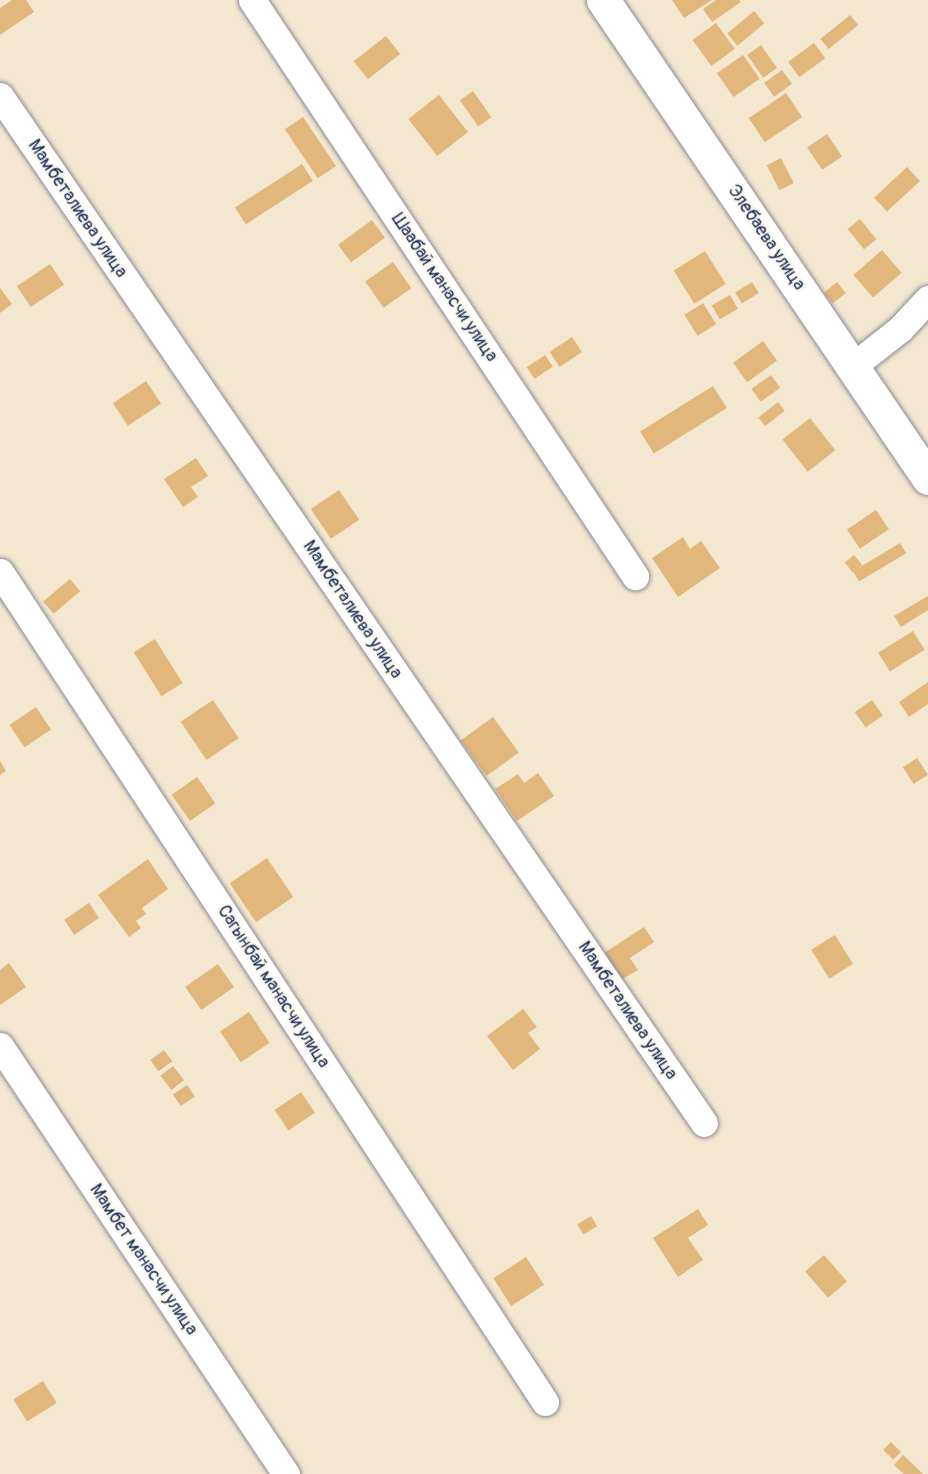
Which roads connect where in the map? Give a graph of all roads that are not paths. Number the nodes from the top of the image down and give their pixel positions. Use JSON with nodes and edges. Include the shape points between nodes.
{"nodes":[{"id":1,"x":252,"y":0,"type":"edge"},
{"id":2,"x":603,"y":0,"type":"edge"},
{"id":3,"x":0,"y":96,"type":"edge"},
{"id":4,"x":928,"y":299,"type":"edge"},
{"id":5,"x":853,"y":366,"type":"junction"},
{"id":6,"x":928,"y":478,"type":"edge"},
{"id":7,"x":0,"y":572,"type":"edge"},
{"id":8,"x":635,"y":576,"type":"dead end"},
{"id":9,"x":0,"y":1046,"type":"edge"},
{"id":10,"x":704,"y":1124,"type":"dead end"},
{"id":11,"x":545,"y":1402,"type":"dead end"},
{"id":12,"x":286,"y":1474,"type":"edge"}],
"edges":[{"from":1,"to":8,"type":"street","name":"Шаабай манасчи улица"},
{"from":2,"to":5,"type":"street","name":"Элебаева улица"},
{"from":3,"to":10,"type":"street","name":"Мамбеталиева улица"},
{"from":4,"to":5,"type":"street","via":[[900,329]]},
{"from":5,"to":6,"type":"street","name":"Элебаева улица"},
{"from":7,"to":11,"type":"street","name":"Сагынбай манасчи улица"},
{"from":9,"to":12,"type":"street","name":"Мамбет манасчи улица"}]}
